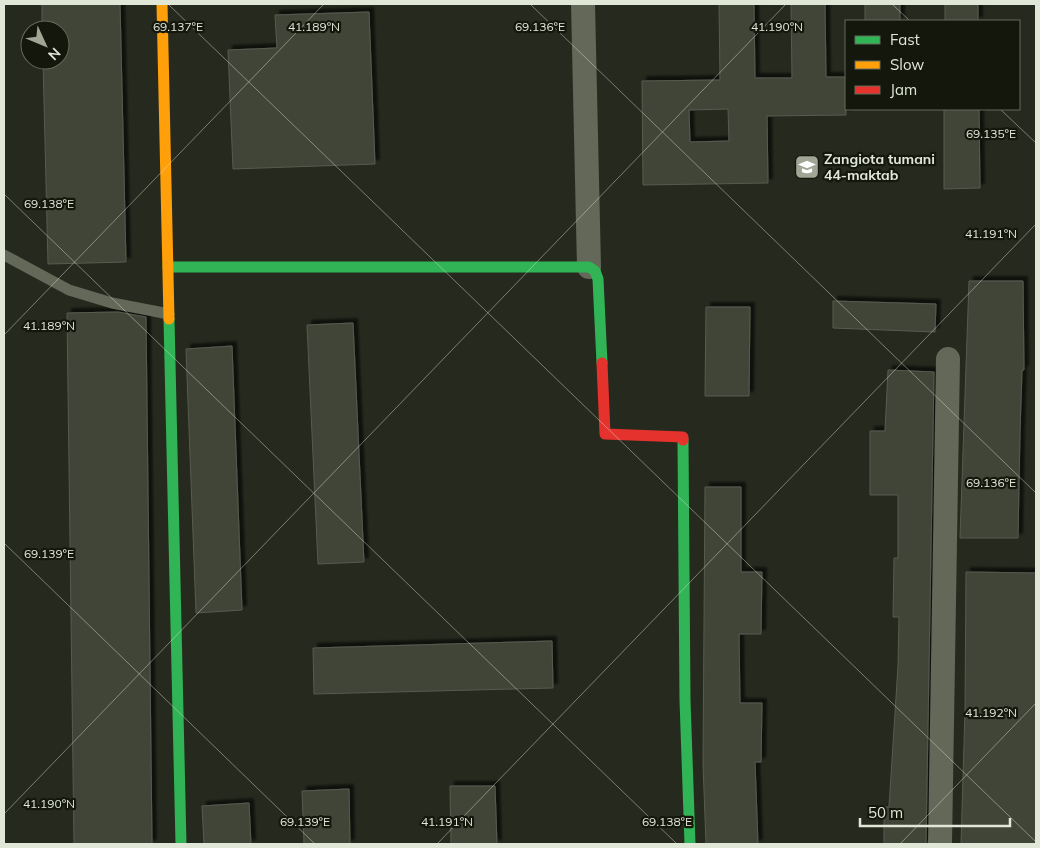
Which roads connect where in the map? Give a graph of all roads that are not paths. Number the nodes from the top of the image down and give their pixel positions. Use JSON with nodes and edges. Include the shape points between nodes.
{"nodes":[{"id":1,"x":162,"y":4,"type":"edge"},
{"id":2,"x":583,"y":4,"type":"edge"},
{"id":3,"x":4,"y":256,"type":"edge"},
{"id":4,"x":168,"y":266,"type":"junction"},
{"id":5,"x":590,"y":267,"type":"junction"},
{"id":6,"x":169,"y":314,"type":"junction"},
{"id":7,"x":948,"y":359,"type":"dead end"},
{"id":8,"x":180,"y":844,"type":"edge"},
{"id":9,"x":690,"y":844,"type":"edge"},
{"id":10,"x":940,"y":844,"type":"edge"}],
"edges":[{"from":1,"to":4,"type":"street"},
{"from":2,"to":5,"type":"street"},
{"from":3,"to":6,"type":"lane","via":[[68,290]]},
{"from":4,"to":5,"type":"street"},
{"from":4,"to":6,"type":"street"},
{"from":5,"to":9,"type":"street","via":[[598,279],[605,434],[683,436],[685,700]]},
{"from":6,"to":8,"type":"street"},
{"from":7,"to":10,"type":"street"}]}
